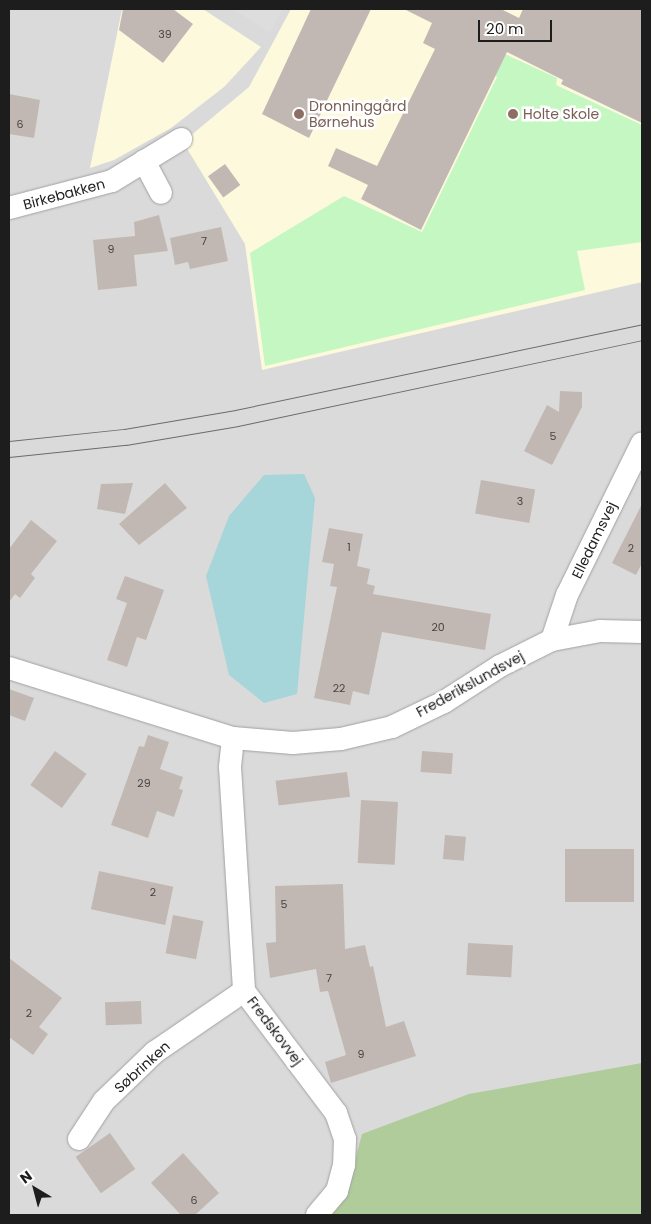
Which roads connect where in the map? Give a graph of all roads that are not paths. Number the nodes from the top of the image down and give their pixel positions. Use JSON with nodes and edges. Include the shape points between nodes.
{"nodes":[{"id":1,"x":181,"y":139,"type":"dead end"},
{"id":2,"x":144,"y":161,"type":"junction"},
{"id":3,"x":160,"y":193,"type":"dead end"},
{"id":4,"x":9,"y":208,"type":"edge"},
{"id":5,"x":642,"y":443,"type":"edge"},
{"id":6,"x":642,"y":632,"type":"edge"},
{"id":7,"x":552,"y":640,"type":"junction"},
{"id":8,"x":9,"y":668,"type":"edge"},
{"id":9,"x":233,"y":738,"type":"junction"},
{"id":10,"x":244,"y":991,"type":"junction"},
{"id":11,"x":79,"y":1139,"type":"dead end"},
{"id":12,"x":317,"y":1215,"type":"edge"}],
"edges":[{"from":1,"to":2,"type":"street","name":"Birkebakken"},
{"from":2,"to":3,"type":"street"},
{"from":2,"to":4,"type":"street","name":"Birkebakken","via":[[112,181]]},
{"from":5,"to":7,"type":"street","name":"Elledamsvej","via":[[567,595]]},
{"from":6,"to":7,"type":"street","name":"Frederikslundsvej","via":[[600,631]]},
{"from":7,"to":9,"type":"street","name":"Frederikslundsvej","via":[[500,666],[444,702],[392,726],[341,739],[293,743]]},
{"from":8,"to":9,"type":"street","name":"Frederikslundsvej"},
{"from":9,"to":10,"type":"street","name":"Fredskovvej","via":[[230,767]]},
{"from":10,"to":11,"type":"street","name":"Søbrinken","via":[[155,1052],[104,1101]]},
{"from":10,"to":12,"type":"street","name":"Fredskovvej","via":[[336,1113],[345,1139],[344,1166],[337,1191]]}]}
